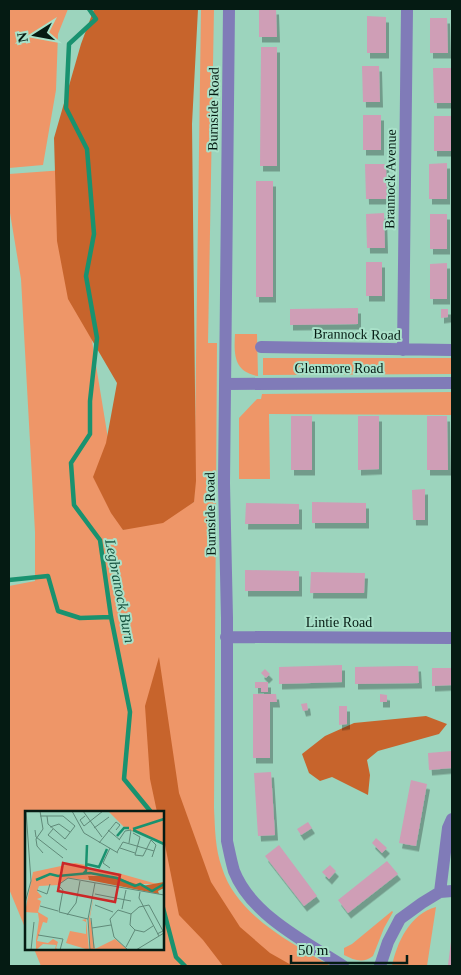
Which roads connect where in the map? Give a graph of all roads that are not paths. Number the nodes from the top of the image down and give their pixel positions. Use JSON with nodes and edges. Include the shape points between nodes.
{"nodes":[{"id":1,"x":229,"y":9,"type":"edge"},
{"id":2,"x":407,"y":9,"type":"edge"},
{"id":3,"x":261,"y":347,"type":"dead end"},
{"id":4,"x":403,"y":350,"type":"junction"},
{"id":5,"x":452,"y":350,"type":"edge"},
{"id":6,"x":452,"y":383,"type":"edge"},
{"id":7,"x":226,"y":384,"type":"junction"},
{"id":8,"x":226,"y":638,"type":"junction"},
{"id":9,"x":452,"y":638,"type":"edge"},
{"id":10,"x":452,"y":819,"type":"edge"},
{"id":11,"x":446,"y":892,"type":"edge"},
{"id":12,"x":343,"y":966,"type":"edge"},
{"id":13,"x":380,"y":966,"type":"edge"}],
"edges":[{"from":1,"to":7,"type":"street","name":"Burnside Road"},
{"from":2,"to":4,"type":"street","name":"Brannock Avenue"},
{"from":3,"to":4,"type":"street","name":"Brannock Road"},
{"from":4,"to":5,"type":"street","name":"Brannock Road"},
{"from":6,"to":7,"type":"street","name":"Glenmore Road"},
{"from":7,"to":8,"type":"street","name":"Burnside Road"},
{"from":8,"to":9,"type":"street","name":"Lintie Road"},
{"from":8,"to":12,"type":"street","name":"Burnside Road","via":[[227,841],[234,871],[265,914]]},
{"from":10,"to":11,"type":"street","via":[[448,828]]},
{"from":11,"to":13,"type":"street","via":[[400,919]]}]}
